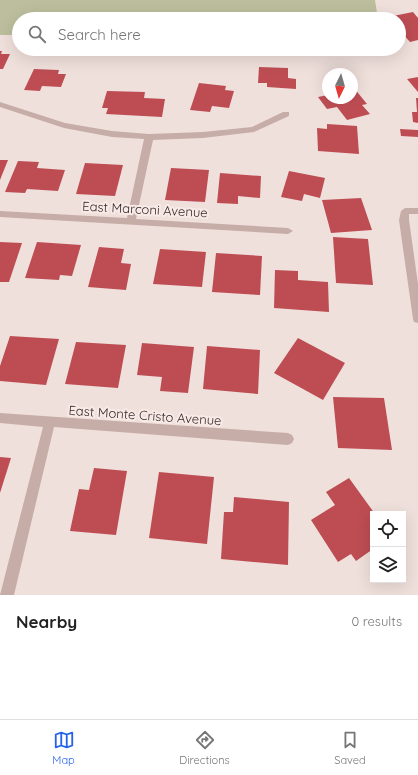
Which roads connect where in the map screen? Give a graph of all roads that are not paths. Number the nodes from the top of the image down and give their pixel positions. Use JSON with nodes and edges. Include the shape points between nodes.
{"nodes":[{"id":1,"x":0,"y":104,"type":"edge"},
{"id":2,"x":286,"y":114,"type":"dead end"},
{"id":3,"x":149,"y":137,"type":"junction"},
{"id":4,"x":418,"y":211,"type":"edge"},
{"id":5,"x":0,"y":214,"type":"edge"},
{"id":6,"x":131,"y":221,"type":"junction"},
{"id":7,"x":288,"y":231,"type":"dead end"},
{"id":8,"x":418,"y":319,"type":"edge"},
{"id":9,"x":0,"y":418,"type":"edge"},
{"id":10,"x":50,"y":422,"type":"junction"},
{"id":11,"x":288,"y":439,"type":"dead end"},
{"id":12,"x":7,"y":595,"type":"edge"}],
"edges":[{"from":1,"to":3,"type":"street","via":[[64,125],[112,134]]},
{"from":2,"to":3,"type":"street","via":[[254,129],[203,135]]},
{"from":3,"to":6,"type":"street"},
{"from":4,"to":8,"type":"street","via":[[405,212],[404,220]]},
{"from":5,"to":6,"type":"street","name":"East Marconi Avenue"},
{"from":6,"to":7,"type":"street","name":"East Marconi Avenue"},
{"from":9,"to":10,"type":"street","name":"East Monte Cristo Avenue"},
{"from":10,"to":11,"type":"street","name":"East Monte Cristo Avenue"},
{"from":10,"to":12,"type":"street"}]}
